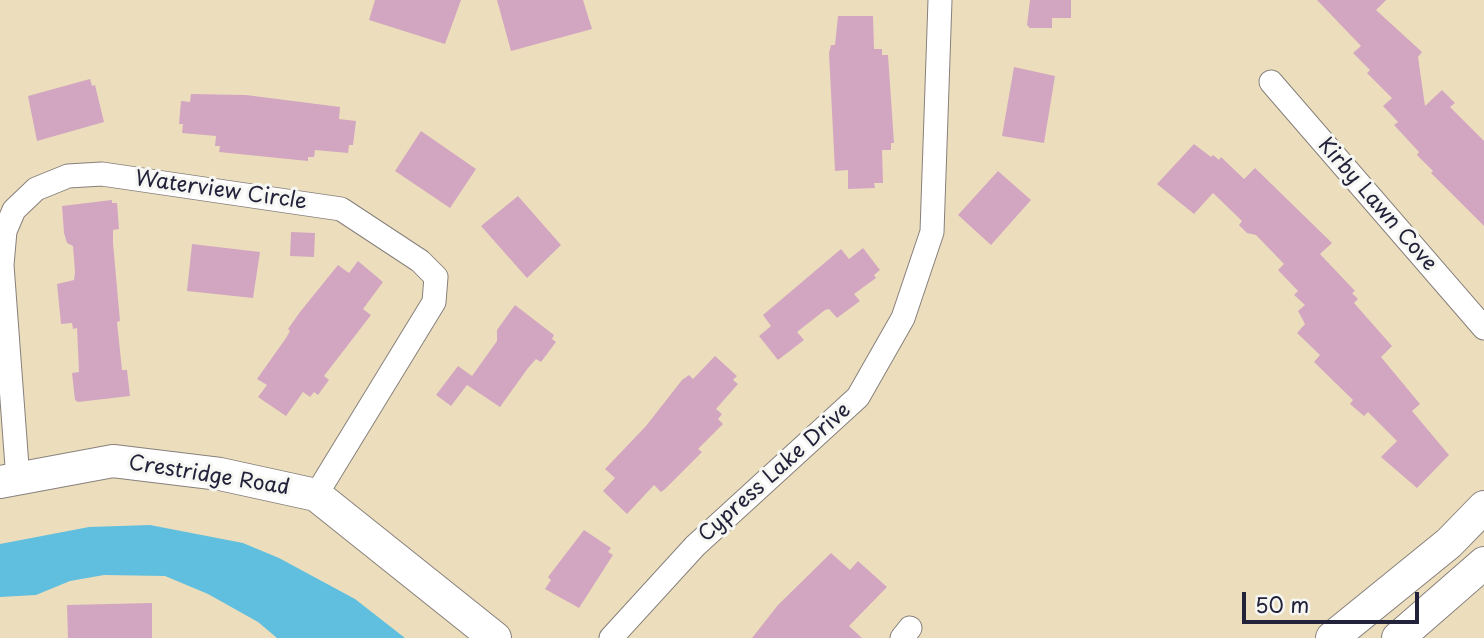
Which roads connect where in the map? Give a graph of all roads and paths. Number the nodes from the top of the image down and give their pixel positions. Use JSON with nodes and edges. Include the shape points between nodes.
{"nodes":[{"id":1,"x":940,"y":0,"type":"edge"},
{"id":2,"x":1271,"y":82,"type":"dead end"},
{"id":3,"x":1484,"y":328,"type":"edge"},
{"id":4,"x":9,"y":481,"type":"edge"},
{"id":5,"x":316,"y":495,"type":"junction"},
{"id":6,"x":1484,"y":507,"type":"edge"},
{"id":7,"x":1449,"y":543,"type":"junction"},
{"id":8,"x":1479,"y":568,"type":"edge"},
{"id":9,"x":495,"y":638,"type":"edge"},
{"id":10,"x":611,"y":638,"type":"edge"},
{"id":11,"x":1332,"y":638,"type":"edge"},
{"id":12,"x":1398,"y":638,"type":"edge"}],
"edges":[{"from":1,"to":10,"type":"street","name":"Cypress Lake Drive","via":[[932,232],[903,318],[858,397],[695,546]]},
{"from":2,"to":3,"type":"street","name":"Kirby Lawn Cove"},
{"from":4,"to":5,"type":"street","name":"Crestridge Road","via":[[113,461],[220,474]]},
{"from":4,"to":5,"type":"street","name":"Waterview Circle","via":[[2,265],[5,231],[15,210],[36,189],[68,176],[102,174],[341,209],[420,261],[436,277],[434,302]]},
{"from":5,"to":9,"type":"street","name":"Crestridge Road"},
{"from":6,"to":7,"type":"street"},
{"from":7,"to":8,"type":"street"},
{"from":7,"to":11,"type":"street"},
{"from":8,"to":12,"type":"street"}]}
